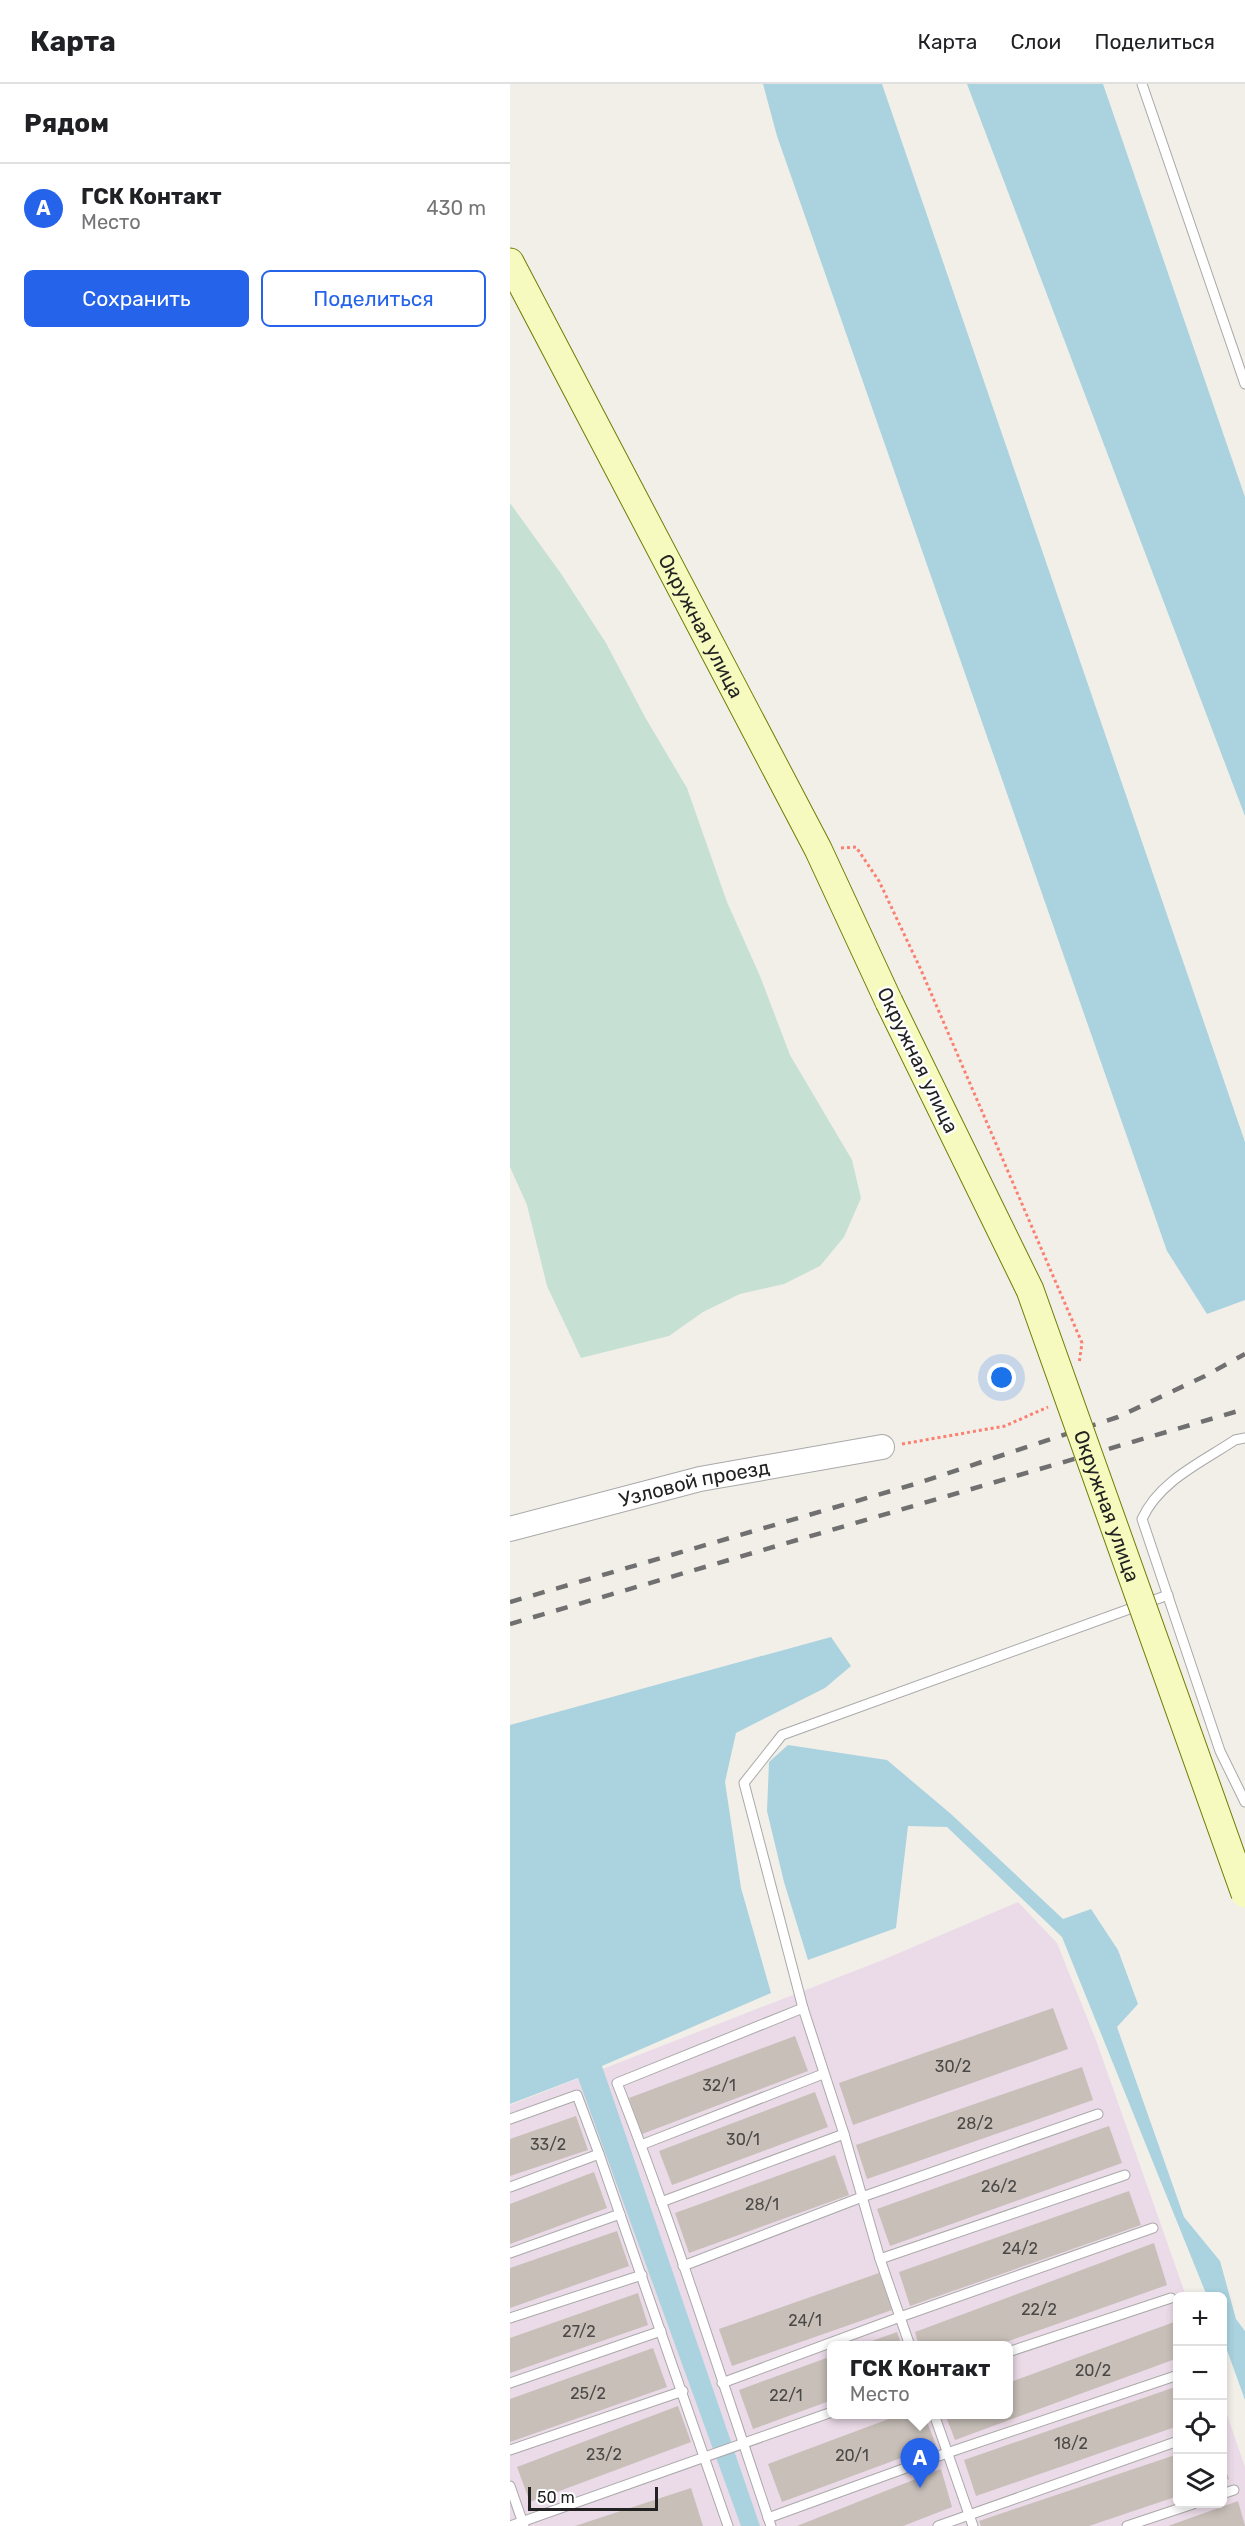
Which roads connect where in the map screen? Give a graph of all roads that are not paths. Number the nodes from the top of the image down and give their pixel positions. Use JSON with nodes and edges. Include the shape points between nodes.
{"nodes":[{"id":1,"x":1142,"y":84,"type":"edge"},
{"id":2,"x":510,"y":262,"type":"edge"},
{"id":3,"x":1245,"y":384,"type":"edge"},
{"id":4,"x":1245,"y":1438,"type":"edge"},
{"id":5,"x":882,"y":1447,"type":"dead end"},
{"id":6,"x":510,"y":1529,"type":"edge"},
{"id":7,"x":1168,"y":1594,"type":"junction"},
{"id":8,"x":1245,"y":1802,"type":"edge"},
{"id":9,"x":1245,"y":1894,"type":"edge"},
{"id":10,"x":803,"y":2008,"type":"junction"},
{"id":11,"x":823,"y":2074,"type":"junction"},
{"id":12,"x":1098,"y":2114,"type":"dead end"},
{"id":13,"x":510,"y":2119,"type":"edge"},
{"id":14,"x":844,"y":2134,"type":"junction"},
{"id":15,"x":641,"y":2145,"type":"junction"},
{"id":16,"x":600,"y":2154,"type":"junction"},
{"id":17,"x":1125,"y":2175,"type":"dead end"},
{"id":18,"x":510,"y":2187,"type":"edge"},
{"id":19,"x":862,"y":2197,"type":"junction"},
{"id":20,"x":661,"y":2202,"type":"junction"},
{"id":21,"x":620,"y":2214,"type":"junction"},
{"id":22,"x":1153,"y":2228,"type":"dead end"},
{"id":23,"x":510,"y":2253,"type":"edge"},
{"id":24,"x":880,"y":2259,"type":"junction"},
{"id":25,"x":683,"y":2266,"type":"junction"},
{"id":26,"x":642,"y":2275,"type":"junction"},
{"id":27,"x":1171,"y":2298,"type":"dead end"},
{"id":28,"x":900,"y":2317,"type":"junction"},
{"id":29,"x":510,"y":2318,"type":"edge"},
{"id":30,"x":662,"y":2331,"type":"junction"},
{"id":31,"x":835,"y":2341,"type":"edge"},
{"id":32,"x":908,"y":2341,"type":"edge"},
{"id":33,"x":827,"y":2344,"type":"edge"},
{"id":34,"x":1013,"y":2350,"type":"edge"},
{"id":35,"x":1173,"y":2377,"type":"edge"},
{"id":36,"x":510,"y":2383,"type":"edge"},
{"id":37,"x":722,"y":2383,"type":"junction"},
{"id":38,"x":683,"y":2391,"type":"junction"},
{"id":39,"x":827,"y":2413,"type":"edge"},
{"id":40,"x":935,"y":2419,"type":"edge"},
{"id":41,"x":742,"y":2443,"type":"junction"},
{"id":42,"x":1173,"y":2443,"type":"edge"},
{"id":43,"x":510,"y":2450,"type":"edge"},
{"id":44,"x":947,"y":2453,"type":"junction"},
{"id":45,"x":705,"y":2457,"type":"junction"},
{"id":46,"x":510,"y":2486,"type":"edge"},
{"id":47,"x":1234,"y":2490,"type":"dead end"},
{"id":48,"x":1227,"y":2492,"type":"edge"},
{"id":49,"x":1181,"y":2508,"type":"edge"},
{"id":50,"x":969,"y":2514,"type":"junction"},
{"id":51,"x":770,"y":2522,"type":"edge"},
{"id":52,"x":523,"y":2524,"type":"edge"},
{"id":53,"x":510,"y":2526,"type":"edge"},
{"id":54,"x":727,"y":2526,"type":"edge"},
{"id":55,"x":938,"y":2526,"type":"edge"},
{"id":56,"x":973,"y":2526,"type":"edge"},
{"id":57,"x":1127,"y":2526,"type":"edge"}],
"edges":[{"from":1,"to":3,"type":"lane"},
{"from":2,"to":9,"type":"main road","name":"Окружная улица","bridge":true,"via":[[818,849],[1030,1290]]},
{"from":4,"to":7,"type":"lane","via":[[1235,1440],[1170,1483],[1147,1508],[1142,1519]]},
{"from":5,"to":6,"type":"street","name":"Узловой проезд","via":[[700,1479]]},
{"from":7,"to":8,"type":"lane","via":[[1220,1750]]},
{"from":7,"to":10,"type":"lane","via":[[782,1735],[744,1783]]},
{"from":10,"to":11,"type":"lane"},
{"from":10,"to":15,"type":"lane","via":[[617,2083]]},
{"from":11,"to":14,"type":"lane"},
{"from":11,"to":15,"type":"lane"},
{"from":12,"to":19,"type":"lane"},
{"from":13,"to":16,"type":"lane","via":[[578,2095]]},
{"from":14,"to":19,"type":"lane"},
{"from":14,"to":20,"type":"lane"},
{"from":15,"to":20,"type":"lane"},
{"from":16,"to":18,"type":"lane"},
{"from":16,"to":21,"type":"lane"},
{"from":17,"to":24,"type":"lane"},
{"from":19,"to":24,"type":"lane"},
{"from":19,"to":25,"type":"lane"},
{"from":20,"to":25,"type":"lane"},
{"from":21,"to":23,"type":"lane"},
{"from":21,"to":26,"type":"lane"},
{"from":22,"to":28,"type":"lane"},
{"from":24,"to":28,"type":"lane"},
{"from":25,"to":37,"type":"lane"},
{"from":26,"to":29,"type":"lane"},
{"from":26,"to":30,"type":"lane"},
{"from":27,"to":34,"type":"lane"},
{"from":28,"to":31,"type":"lane"},
{"from":28,"to":32,"type":"lane"},
{"from":30,"to":36,"type":"lane"},
{"from":30,"to":38,"type":"lane"},
{"from":33,"to":37,"type":"lane"},
{"from":35,"to":44,"type":"lane"},
{"from":37,"to":41,"type":"lane"},
{"from":38,"to":43,"type":"lane"},
{"from":38,"to":45,"type":"lane"},
{"from":39,"to":41,"type":"lane"},
{"from":40,"to":44,"type":"lane"},
{"from":41,"to":45,"type":"lane"},
{"from":41,"to":51,"type":"lane"},
{"from":42,"to":50,"type":"lane"},
{"from":44,"to":50,"type":"lane"},
{"from":44,"to":51,"type":"lane"},
{"from":45,"to":52,"type":"lane"},
{"from":45,"to":54,"type":"lane"},
{"from":46,"to":52,"type":"lane"},
{"from":47,"to":48,"type":"lane"},
{"from":49,"to":57,"type":"lane"},
{"from":50,"to":55,"type":"lane"},
{"from":50,"to":56,"type":"lane"},
{"from":52,"to":53,"type":"lane"}]}
